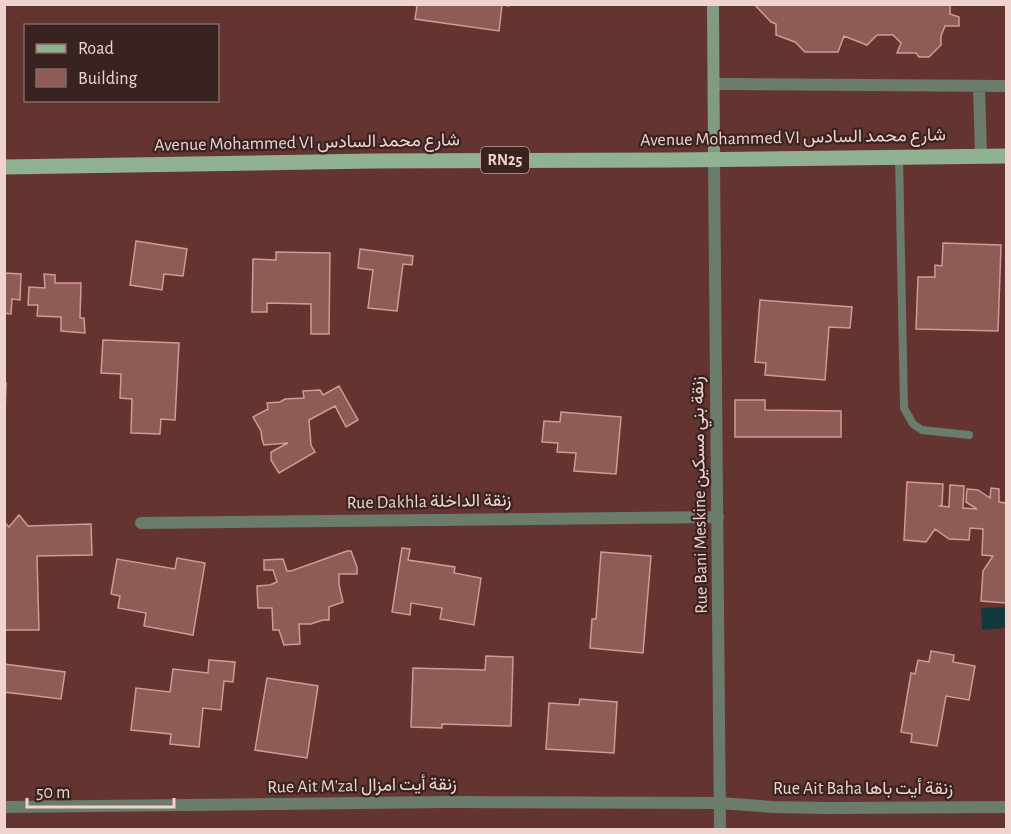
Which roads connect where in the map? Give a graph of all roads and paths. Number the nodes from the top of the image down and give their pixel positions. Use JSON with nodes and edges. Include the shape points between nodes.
{"nodes":[{"id":1,"x":714,"y":4,"type":"edge"},
{"id":2,"x":714,"y":84,"type":"junction"},
{"id":3,"x":979,"y":86,"type":"junction"},
{"id":4,"x":1006,"y":86,"type":"edge"},
{"id":5,"x":981,"y":156,"type":"junction"},
{"id":6,"x":1006,"y":156,"type":"edge"},
{"id":7,"x":899,"y":157,"type":"junction"},
{"id":8,"x":714,"y":160,"type":"junction"},
{"id":9,"x":4,"y":166,"type":"edge"},
{"id":10,"x":969,"y":435,"type":"dead end"},
{"id":11,"x":718,"y":517,"type":"junction"},
{"id":12,"x":141,"y":523,"type":"dead end"},
{"id":13,"x":720,"y":803,"type":"junction"},
{"id":14,"x":4,"y":807,"type":"edge"},
{"id":15,"x":1006,"y":807,"type":"edge"},
{"id":16,"x":720,"y":830,"type":"edge"}],
"edges":[{"from":1,"to":2,"type":"street"},
{"from":2,"to":3,"type":"street"},
{"from":2,"to":8,"type":"street"},
{"from":3,"to":4,"type":"street"},
{"from":3,"to":5,"type":"street"},
{"from":5,"to":6,"type":"main road","name":"Avenue Mohammed VI شارع محمد السادس","number":"RN25"},
{"from":5,"to":7,"type":"main road","name":"Avenue Mohammed VI شارع محمد السادس","number":"RN25"},
{"from":7,"to":8,"type":"main road","name":"Avenue Mohammed VI شارع محمد السادس","number":"RN25"},
{"from":7,"to":10,"type":"lane","via":[[904,408],[913,424],[922,430]]},
{"from":8,"to":9,"type":"main road","name":"Avenue Mohammed VI شارع محمد السادس","number":"RN25"},
{"from":8,"to":11,"type":"street","name":"Rue Bani Meskine زنقة بني مسكين"},
{"from":11,"to":12,"type":"street","name":"Rue Dakhla زنقة الداخلة"},
{"from":11,"to":13,"type":"street","name":"Rue Bani Meskine زنقة بني مسكين"},
{"from":13,"to":14,"type":"street","name":"Rue Ait M'zal زنقة أيت امزال"},
{"from":13,"to":15,"type":"street","name":"Rue Ait Baha زنقة أيت باها","via":[[772,807]]},
{"from":13,"to":16,"type":"street","name":"Rue Bani Meskine زنقة بني مسكين"}]}
